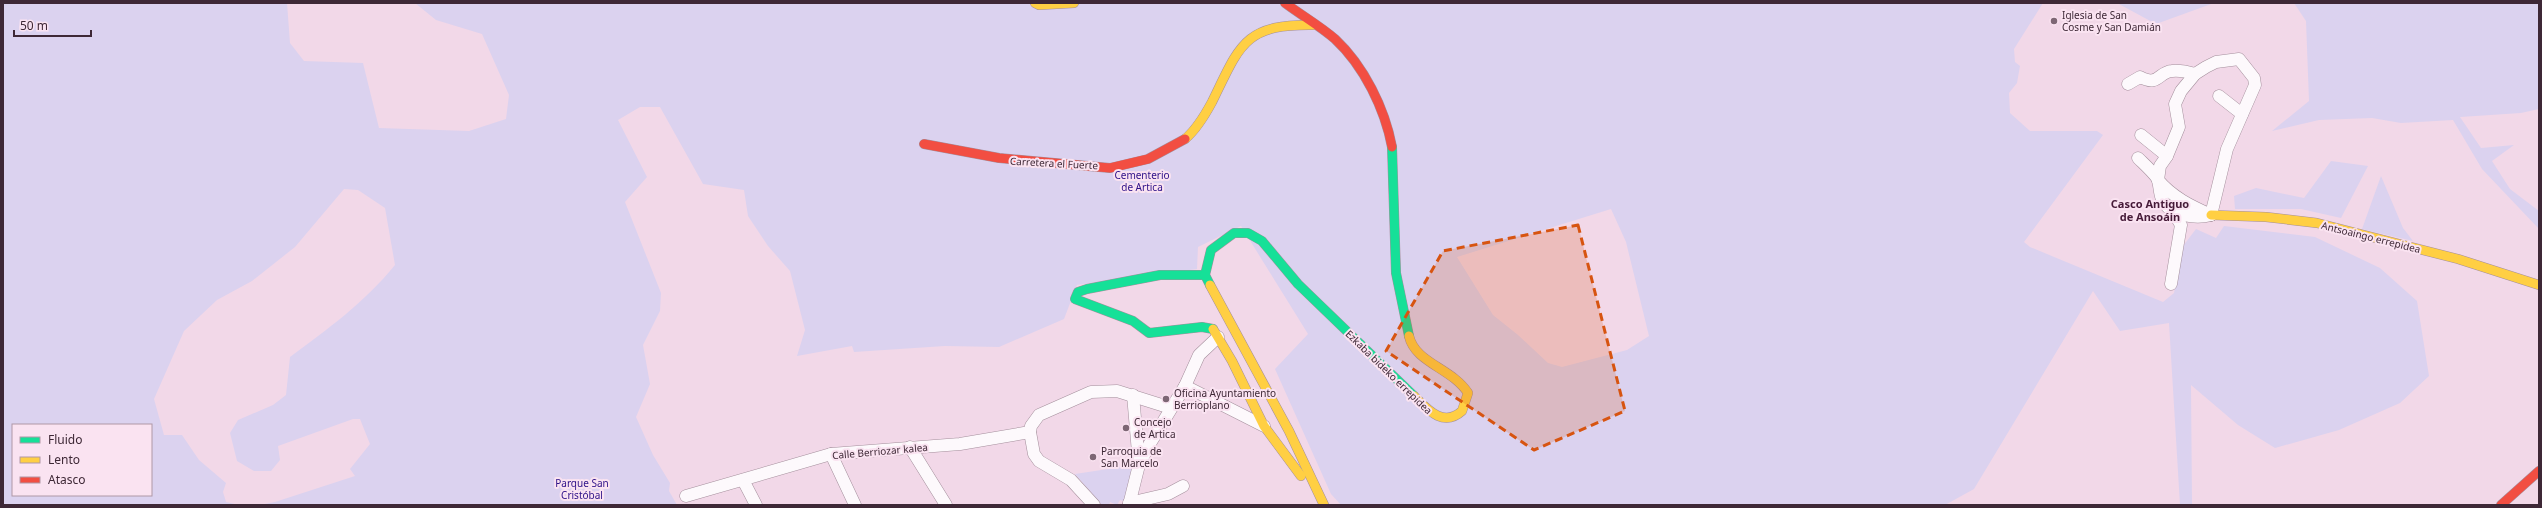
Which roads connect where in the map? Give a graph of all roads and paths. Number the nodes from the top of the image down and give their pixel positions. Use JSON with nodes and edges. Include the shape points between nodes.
{"nodes":[{"id":1,"x":1035,"y":3,"type":"edge"},
{"id":2,"x":1074,"y":3,"type":"edge"},
{"id":3,"x":1285,"y":3,"type":"edge"},
{"id":4,"x":1313,"y":25,"type":"junction"},
{"id":5,"x":2196,"y":74,"type":"junction"},
{"id":6,"x":2128,"y":84,"type":"dead end"},
{"id":7,"x":2219,"y":96,"type":"dead end"},
{"id":8,"x":2242,"y":114,"type":"junction"},
{"id":9,"x":2141,"y":136,"type":"dead end"},
{"id":10,"x":924,"y":144,"type":"dead end"},
{"id":11,"x":2167,"y":156,"type":"junction"},
{"id":12,"x":2138,"y":158,"type":"dead end"},
{"id":13,"x":2158,"y":180,"type":"junction"},
{"id":14,"x":2172,"y":210,"type":"junction"},
{"id":15,"x":2205,"y":217,"type":"junction"},
{"id":16,"x":2181,"y":225,"type":"junction"},
{"id":17,"x":1205,"y":275,"type":"junction"},
{"id":18,"x":2171,"y":284,"type":"dead end"},
{"id":19,"x":2539,"y":287,"type":"edge"},
{"id":20,"x":1218,"y":337,"type":"junction"},
{"id":21,"x":1185,"y":386,"type":"junction"},
{"id":22,"x":1133,"y":395,"type":"junction"},
{"id":23,"x":1171,"y":408,"type":"junction"},
{"id":24,"x":1264,"y":426,"type":"junction"},
{"id":25,"x":1030,"y":432,"type":"junction"},
{"id":26,"x":910,"y":447,"type":"junction"},
{"id":27,"x":831,"y":454,"type":"junction"},
{"id":28,"x":1139,"y":465,"type":"junction"},
{"id":29,"x":2539,"y":471,"type":"edge"},
{"id":30,"x":743,"y":480,"type":"junction"},
{"id":31,"x":1183,"y":486,"type":"dead end"},
{"id":32,"x":1316,"y":491,"type":"junction"},
{"id":33,"x":686,"y":496,"type":"dead end"},
{"id":34,"x":1129,"y":504,"type":"edge"},
{"id":35,"x":756,"y":505,"type":"edge"},
{"id":36,"x":855,"y":505,"type":"edge"},
{"id":37,"x":946,"y":505,"type":"edge"},
{"id":38,"x":1094,"y":505,"type":"edge"},
{"id":39,"x":1324,"y":505,"type":"edge"},
{"id":40,"x":2501,"y":505,"type":"edge"}],
"edges":[{"from":1,"to":2,"type":"main road"},
{"from":3,"to":4,"type":"main road","name":"Ezkaba bideko errepidea"},
{"from":4,"to":10,"type":"main road","name":"Carretera el Fuerte","via":[[1272,27],[1259,32],[1249,40],[1236,55],[1209,108],[1189,136],[1156,156],[1119,167],[1009,161],[951,152]]},
{"from":4,"to":17,"type":"main road","name":"Ezkaba bideko errepidea","via":[[1329,34],[1354,60],[1369,83],[1388,125],[1395,180],[1396,274],[1406,328],[1418,354],[1460,380],[1468,393],[1462,412],[1456,418],[1446,419],[1435,416],[1425,409],[1415,395],[1298,284],[1262,241],[1248,233],[1234,233],[1211,250]]},
{"from":5,"to":6,"type":"street","via":[[2171,71],[2157,80],[2147,81],[2140,77]]},
{"from":5,"to":8,"type":"street","via":[[2216,62],[2239,59],[2254,78],[2255,85]]},
{"from":5,"to":11,"type":"street","via":[[2175,104],[2179,127]]},
{"from":7,"to":8,"type":"street"},
{"from":8,"to":15,"type":"street"},
{"from":9,"to":11,"type":"street"},
{"from":11,"to":13,"type":"street","via":[[2160,166]]},
{"from":12,"to":13,"type":"street"},
{"from":13,"to":14,"type":"street","via":[[2162,200]]},
{"from":13,"to":15,"type":"street","via":[[2177,198]]},
{"from":14,"to":15,"type":"street"},
{"from":14,"to":16,"type":"street"},
{"from":15,"to":16,"type":"street","via":[[2185,227]]},
{"from":15,"to":19,"type":"main road","name":"Antsoaingo errepidea","via":[[2266,217],[2317,223],[2458,259]]},
{"from":16,"to":18,"type":"street"},
{"from":17,"to":20,"type":"main road","via":[[1160,275],[1082,290],[1078,292],[1075,300],[1085,306],[1141,324],[1148,333],[1202,327],[1212,328]]},
{"from":17,"to":32,"type":"main road","via":[[1289,431]]},
{"from":20,"to":21,"type":"street","via":[[1199,354]]},
{"from":20,"to":24,"type":"main road"},
{"from":21,"to":23,"type":"street"},
{"from":21,"to":24,"type":"street"},
{"from":22,"to":23,"type":"street"},
{"from":22,"to":25,"type":"street","via":[[1117,391],[1091,392],[1039,415]]},
{"from":22,"to":28,"type":"street"},
{"from":23,"to":28,"type":"street"},
{"from":24,"to":32,"type":"main road"},
{"from":25,"to":26,"type":"street","name":"Calle Berriozar kalea","via":[[960,444]]},
{"from":25,"to":38,"type":"street","via":[[1034,454],[1039,461],[1071,480]]},
{"from":26,"to":27,"type":"street","name":"Calle Berriozar kalea"},
{"from":26,"to":37,"type":"street"},
{"from":27,"to":30,"type":"street","name":"Calle Berriozar kalea"},
{"from":27,"to":36,"type":"street"},
{"from":28,"to":34,"type":"street"},
{"from":29,"to":40,"type":"main road"},
{"from":30,"to":33,"type":"street","name":"Calle Berriozar kalea"},
{"from":30,"to":35,"type":"street"},
{"from":31,"to":34,"type":"street","via":[[1168,494]]},
{"from":32,"to":39,"type":"main road"}]}
